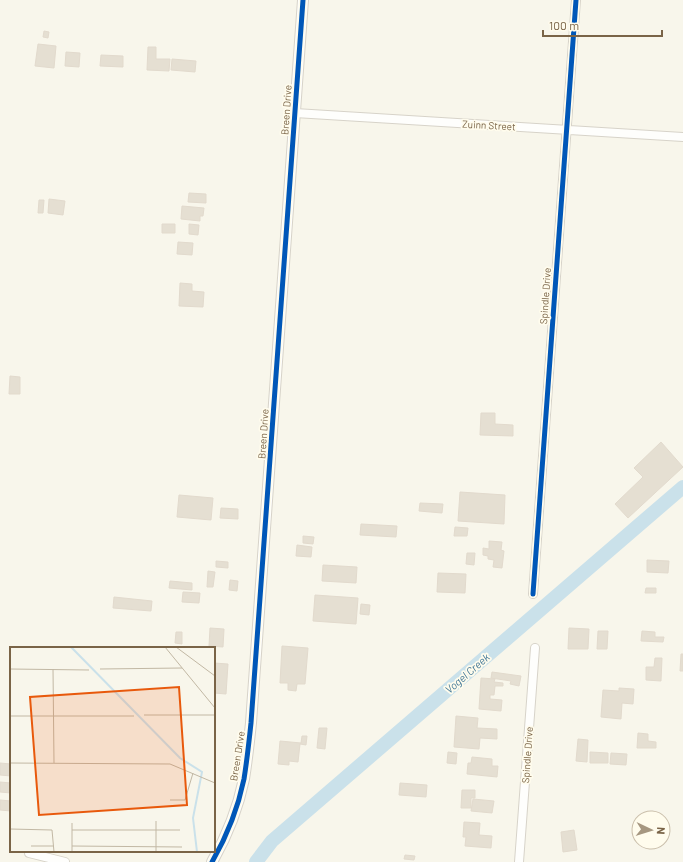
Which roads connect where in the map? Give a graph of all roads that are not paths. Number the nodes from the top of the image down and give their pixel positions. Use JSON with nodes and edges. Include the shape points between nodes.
{"nodes":[{"id":1,"x":303,"y":0,"type":"edge"},
{"id":2,"x":576,"y":0,"type":"edge"},
{"id":3,"x":295,"y":113,"type":"junction"},
{"id":4,"x":566,"y":129,"type":"junction"},
{"id":5,"x":683,"y":137,"type":"edge"},
{"id":6,"x":533,"y":594,"type":"dead end"},
{"id":7,"x":534,"y":648,"type":"dead end"},
{"id":8,"x":29,"y":852,"type":"edge"},
{"id":9,"x":65,"y":862,"type":"edge"},
{"id":10,"x":212,"y":862,"type":"edge"},
{"id":11,"x":519,"y":862,"type":"edge"}],
"edges":[{"from":1,"to":3,"type":"street","name":"Breen Drive"},
{"from":2,"to":4,"type":"street","name":"Spindle Drive"},
{"from":3,"to":4,"type":"street","name":"Zuinn Street"},
{"from":3,"to":10,"type":"street","name":"Breen Drive","via":[[251,723],[244,779],[238,802],[230,826]]},
{"from":4,"to":5,"type":"street","name":"Zuinn Street"},
{"from":4,"to":6,"type":"street","name":"Spindle Drive"},
{"from":7,"to":11,"type":"street","name":"Spindle Drive"},
{"from":8,"to":9,"type":"street"}]}
